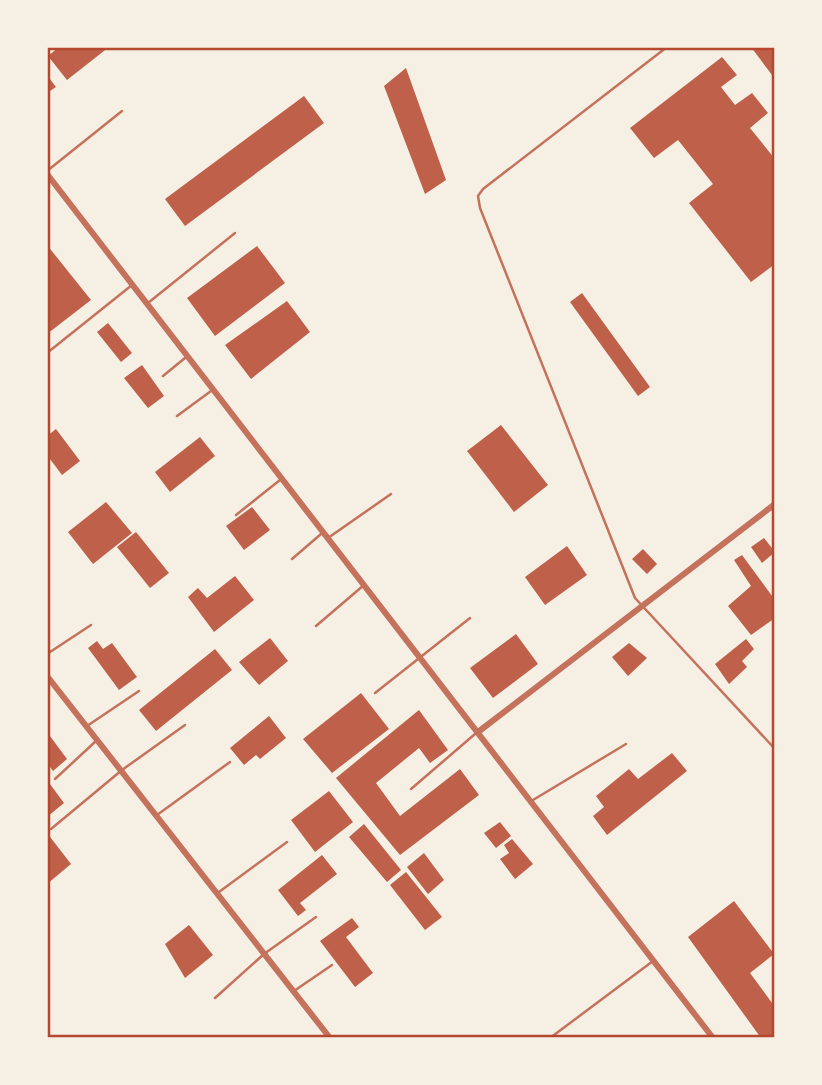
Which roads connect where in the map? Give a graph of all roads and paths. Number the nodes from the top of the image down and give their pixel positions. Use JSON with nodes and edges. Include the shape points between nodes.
{"nodes":[{"id":1,"x":667,"y":47,"type":"edge"},
{"id":2,"x":122,"y":111,"type":"dead end"},
{"id":3,"x":47,"y":172,"type":"edge"},
{"id":4,"x":236,"y":233,"type":"dead end"},
{"id":5,"x":133,"y":284,"type":"junction"},
{"id":6,"x":147,"y":304,"type":"junction"},
{"id":7,"x":47,"y":353,"type":"edge"},
{"id":8,"x":188,"y":356,"type":"junction"},
{"id":9,"x":163,"y":376,"type":"dead end"},
{"id":10,"x":214,"y":390,"type":"junction"},
{"id":11,"x":177,"y":416,"type":"dead end"},
{"id":12,"x":282,"y":478,"type":"junction"},
{"id":13,"x":391,"y":494,"type":"dead end"},
{"id":14,"x":775,"y":504,"type":"edge"},
{"id":15,"x":236,"y":515,"type":"dead end"},
{"id":16,"x":326,"y":535,"type":"junction"},
{"id":17,"x":292,"y":559,"type":"dead end"},
{"id":18,"x":364,"y":585,"type":"junction"},
{"id":19,"x":642,"y":606,"type":"junction"},
{"id":20,"x":470,"y":618,"type":"dead end"},
{"id":21,"x":91,"y":625,"type":"dead end"},
{"id":22,"x":316,"y":626,"type":"dead end"},
{"id":23,"x":47,"y":654,"type":"edge"},
{"id":24,"x":419,"y":657,"type":"junction"},
{"id":25,"x":47,"y":676,"type":"edge"},
{"id":26,"x":139,"y":691,"type":"dead end"},
{"id":27,"x":375,"y":693,"type":"dead end"},
{"id":28,"x":185,"y":725,"type":"dead end"},
{"id":29,"x":87,"y":726,"type":"junction"},
{"id":30,"x":478,"y":733,"type":"junction"},
{"id":31,"x":98,"y":740,"type":"junction"},
{"id":32,"x":626,"y":744,"type":"dead end"},
{"id":33,"x":775,"y":749,"type":"edge"},
{"id":34,"x":230,"y":762,"type":"dead end"},
{"id":35,"x":122,"y":770,"type":"junction"},
{"id":36,"x":55,"y":779,"type":"dead end"},
{"id":37,"x":411,"y":789,"type":"dead end"},
{"id":38,"x":531,"y":802,"type":"junction"},
{"id":39,"x":157,"y":816,"type":"junction"},
{"id":40,"x":51,"y":829,"type":"dead end"},
{"id":41,"x":287,"y":842,"type":"dead end"},
{"id":42,"x":218,"y":894,"type":"junction"},
{"id":43,"x":316,"y":917,"type":"dead end"},
{"id":44,"x":264,"y":954,"type":"junction"},
{"id":45,"x":653,"y":961,"type":"junction"},
{"id":46,"x":332,"y":965,"type":"dead end"},
{"id":47,"x":293,"y":991,"type":"junction"},
{"id":48,"x":215,"y":998,"type":"dead end"},
{"id":49,"x":330,"y":1038,"type":"edge"},
{"id":50,"x":550,"y":1038,"type":"edge"},
{"id":51,"x":713,"y":1038,"type":"edge"}],
"edges":[{"from":1,"to":19,"type":"lane","via":[[478,196],[630,586]]},
{"from":2,"to":3,"type":"lane"},
{"from":3,"to":5,"type":"street"},
{"from":4,"to":6,"type":"lane"},
{"from":5,"to":6,"type":"street"},
{"from":5,"to":7,"type":"lane"},
{"from":6,"to":8,"type":"street"},
{"from":8,"to":9,"type":"lane"},
{"from":8,"to":10,"type":"street"},
{"from":10,"to":11,"type":"lane"},
{"from":10,"to":12,"type":"street"},
{"from":12,"to":15,"type":"lane"},
{"from":12,"to":16,"type":"street"},
{"from":13,"to":16,"type":"lane"},
{"from":14,"to":19,"type":"street"},
{"from":16,"to":17,"type":"lane"},
{"from":16,"to":18,"type":"street"},
{"from":18,"to":22,"type":"lane"},
{"from":18,"to":24,"type":"street"},
{"from":19,"to":30,"type":"street"},
{"from":19,"to":33,"type":"lane"},
{"from":20,"to":24,"type":"lane"},
{"from":21,"to":23,"type":"lane"},
{"from":24,"to":27,"type":"lane"},
{"from":24,"to":30,"type":"street"},
{"from":25,"to":29,"type":"street"},
{"from":26,"to":29,"type":"lane"},
{"from":28,"to":35,"type":"lane"},
{"from":29,"to":31,"type":"street"},
{"from":30,"to":37,"type":"lane"},
{"from":30,"to":38,"type":"street"},
{"from":31,"to":35,"type":"street"},
{"from":31,"to":36,"type":"lane"},
{"from":32,"to":38,"type":"lane"},
{"from":34,"to":39,"type":"lane"},
{"from":35,"to":39,"type":"street"},
{"from":35,"to":40,"type":"lane"},
{"from":38,"to":45,"type":"street"},
{"from":39,"to":42,"type":"street"},
{"from":41,"to":42,"type":"lane"},
{"from":42,"to":44,"type":"street"},
{"from":43,"to":44,"type":"lane"},
{"from":44,"to":47,"type":"street"},
{"from":44,"to":48,"type":"lane"},
{"from":45,"to":50,"type":"lane"},
{"from":45,"to":51,"type":"street"},
{"from":46,"to":47,"type":"lane"},
{"from":47,"to":49,"type":"street"}]}
